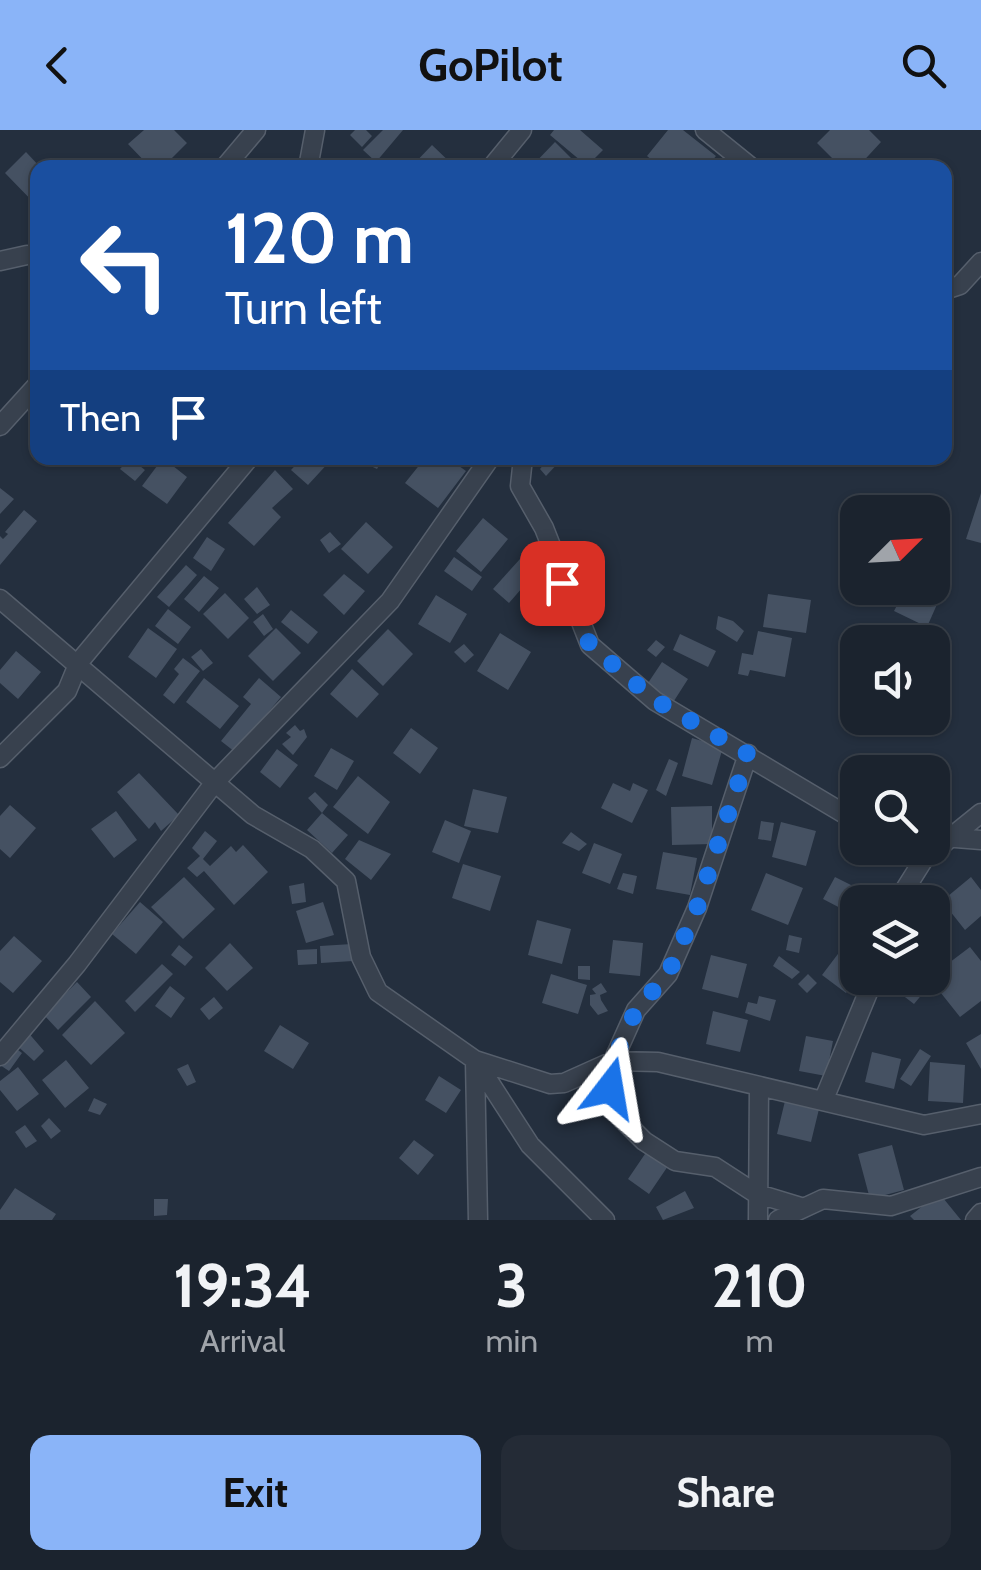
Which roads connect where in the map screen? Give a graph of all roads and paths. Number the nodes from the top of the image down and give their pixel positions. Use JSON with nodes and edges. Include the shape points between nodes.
{"nodes":[{"id":1,"x":256,"y":130,"type":"edge"},
{"id":2,"x":315,"y":130,"type":"edge"},
{"id":3,"x":522,"y":130,"type":"edge"},
{"id":4,"x":706,"y":130,"type":"edge"},
{"id":5,"x":231,"y":160,"type":"edge"},
{"id":6,"x":309,"y":160,"type":"edge"},
{"id":7,"x":498,"y":160,"type":"edge"},
{"id":8,"x":742,"y":160,"type":"edge"},
{"id":9,"x":27,"y":256,"type":"dead end"},
{"id":10,"x":0,"y":260,"type":"edge"},
{"id":11,"x":981,"y":262,"type":"edge"},
{"id":12,"x":952,"y":288,"type":"edge"},
{"id":13,"x":30,"y":393,"type":"edge"},
{"id":14,"x":0,"y":426,"type":"edge"},
{"id":15,"x":243,"y":465,"type":"edge"},
{"id":16,"x":485,"y":465,"type":"edge"},
{"id":17,"x":522,"y":465,"type":"edge"},
{"id":18,"x":0,"y":599,"type":"edge"},
{"id":19,"x":78,"y":662,"type":"junction"},
{"id":20,"x":748,"y":754,"type":"junction"},
{"id":21,"x":0,"y":758,"type":"edge"},
{"id":22,"x":215,"y":782,"type":"junction"},
{"id":23,"x":840,"y":811,"type":"edge"},
{"id":24,"x":981,"y":813,"type":"edge"},
{"id":25,"x":950,"y":830,"type":"edge"},
{"id":26,"x":950,"y":837,"type":"edge"},
{"id":27,"x":981,"y":840,"type":"edge"},
{"id":28,"x":867,"y":995,"type":"edge"},
{"id":29,"x":0,"y":1056,"type":"edge"},
{"id":30,"x":475,"y":1060,"type":"junction"},
{"id":31,"x":613,"y":1062,"type":"junction"},
{"id":32,"x":759,"y":1086,"type":"junction"},
{"id":33,"x":824,"y":1099,"type":"junction"},
{"id":34,"x":981,"y":1114,"type":"edge"},
{"id":35,"x":981,"y":1177,"type":"edge"},
{"id":36,"x":755,"y":1192,"type":"junction"},
{"id":37,"x":801,"y":1207,"type":"junction"},
{"id":38,"x":981,"y":1213,"type":"edge"},
{"id":39,"x":478,"y":1220,"type":"edge"},
{"id":40,"x":605,"y":1220,"type":"edge"},
{"id":41,"x":758,"y":1220,"type":"edge"},
{"id":42,"x":778,"y":1220,"type":"edge"},
{"id":43,"x":975,"y":1220,"type":"edge"}],
"edges":[{"from":1,"to":5,"type":"street"},
{"from":2,"to":6,"type":"street"},
{"from":3,"to":7,"type":"street"},
{"from":4,"to":8,"type":"street"},
{"from":9,"to":10,"type":"street"},
{"from":11,"to":12,"type":"street"},
{"from":13,"to":14,"type":"street"},
{"from":15,"to":19,"type":"street"},
{"from":16,"to":22,"type":"street","via":[[390,601]]},
{"from":17,"to":20,"type":"street","via":[[520,486],[544,528],[590,645],[655,700]]},
{"from":18,"to":19,"type":"street"},
{"from":19,"to":21,"type":"street","via":[[67,691]]},
{"from":19,"to":22,"type":"street"},
{"from":20,"to":23,"type":"street"},
{"from":20,"to":31,"type":"street","via":[[697,908],[668,974],[636,1010]]},
{"from":22,"to":29,"type":"street"},
{"from":22,"to":30,"type":"street","via":[[253,815],[312,849],[346,882],[360,958],[378,992]]},
{"from":24,"to":25,"type":"street"},
{"from":26,"to":27,"type":"street"},
{"from":28,"to":33,"type":"street"},
{"from":30,"to":31,"type":"street","via":[[550,1084]]},
{"from":30,"to":39,"type":"street"},
{"from":30,"to":40,"type":"street","via":[[530,1145]]},
{"from":31,"to":32,"type":"street","via":[[658,1062]]},
{"from":31,"to":36,"type":"street","via":[[610,1088],[620,1118],[644,1141],[676,1161],[716,1167]]},
{"from":32,"to":33,"type":"street"},
{"from":32,"to":36,"type":"street"},
{"from":33,"to":34,"type":"street","via":[[924,1125]]},
{"from":35,"to":37,"type":"street","via":[[892,1206],[823,1199]]},
{"from":36,"to":37,"type":"street"},
{"from":36,"to":41,"type":"street"},
{"from":37,"to":42,"type":"street"},
{"from":38,"to":43,"type":"street"}]}
